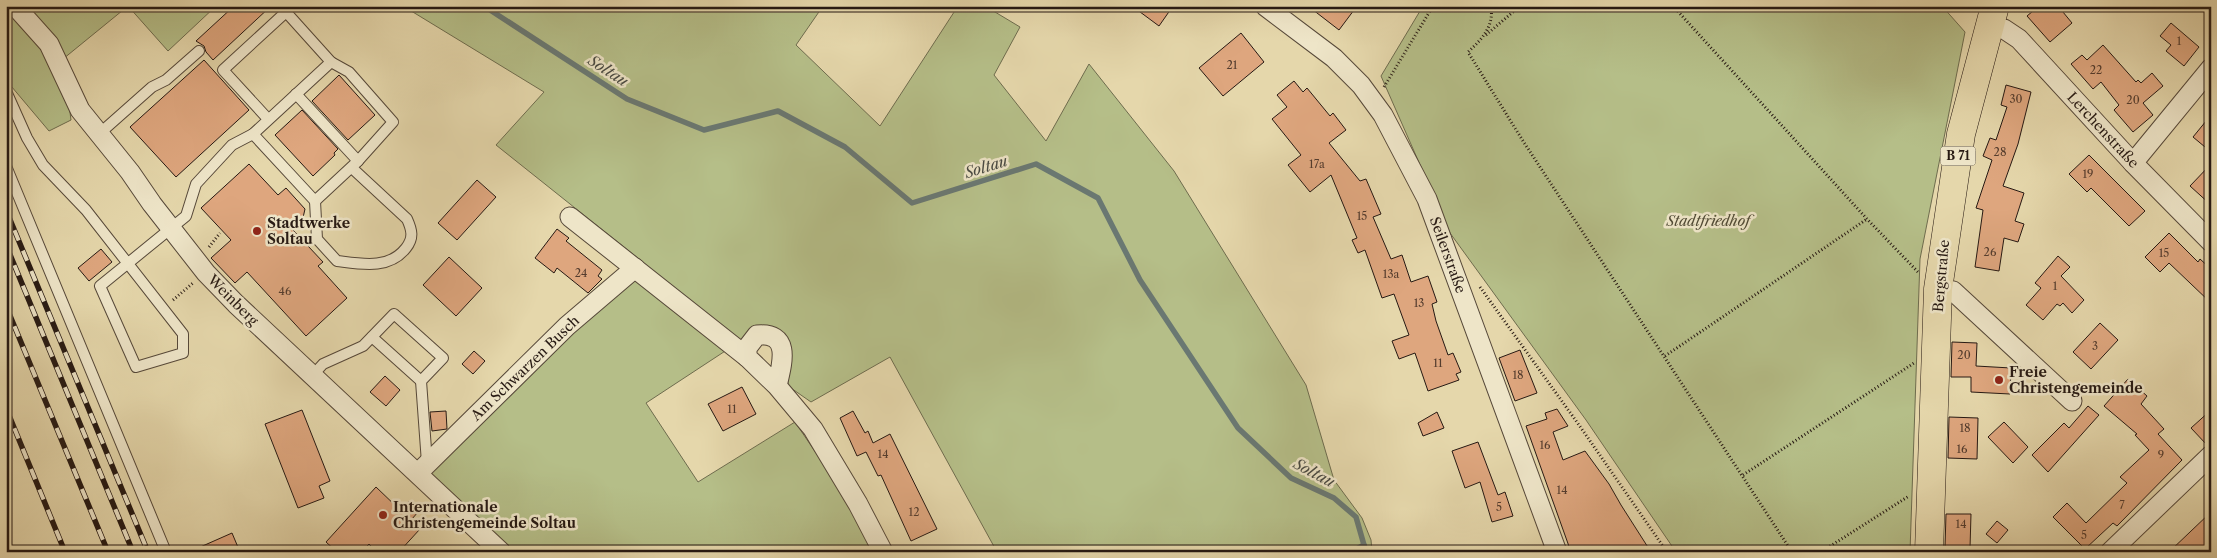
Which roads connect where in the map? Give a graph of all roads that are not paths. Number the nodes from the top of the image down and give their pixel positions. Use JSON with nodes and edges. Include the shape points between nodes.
{"nodes":[{"id":1,"x":15,"y":6,"type":"edge"},
{"id":2,"x":1271,"y":8,"type":"edge"},
{"id":3,"x":1993,"y":16,"type":"edge"},
{"id":4,"x":199,"y":51,"type":"dead end"},
{"id":5,"x":331,"y":62,"type":"junction"},
{"id":6,"x":2211,"y":68,"type":"edge"},
{"id":7,"x":6,"y":90,"type":"edge"},
{"id":8,"x":296,"y":94,"type":"junction"},
{"id":9,"x":268,"y":119,"type":"junction"},
{"id":10,"x":98,"y":134,"type":"junction"},
{"id":11,"x":253,"y":134,"type":"junction"},
{"id":12,"x":2133,"y":163,"type":"junction"},
{"id":13,"x":355,"y":164,"type":"junction"},
{"id":14,"x":6,"y":166,"type":"edge"},
{"id":15,"x":316,"y":201,"type":"junction"},
{"id":16,"x":570,"y":217,"type":"dead end"},
{"id":17,"x":172,"y":228,"type":"junction"},
{"id":18,"x":2211,"y":242,"type":"edge"},
{"id":19,"x":128,"y":264,"type":"junction"},
{"id":20,"x":635,"y":268,"type":"junction"},
{"id":21,"x":1938,"y":289,"type":"junction"},
{"id":22,"x":372,"y":337,"type":"junction"},
{"id":23,"x":747,"y":357,"type":"junction"},
{"id":24,"x":313,"y":375,"type":"junction"},
{"id":25,"x":422,"y":382,"type":"junction"},
{"id":26,"x":777,"y":386,"type":"junction"},
{"id":27,"x":2072,"y":401,"type":"dead end"},
{"id":28,"x":2211,"y":455,"type":"edge"},
{"id":29,"x":422,"y":468,"type":"junction"},
{"id":30,"x":166,"y":552,"type":"edge"},
{"id":31,"x":501,"y":552,"type":"edge"},
{"id":32,"x":883,"y":552,"type":"edge"},
{"id":33,"x":1557,"y":552,"type":"edge"},
{"id":34,"x":1929,"y":552,"type":"edge"},
{"id":35,"x":2110,"y":552,"type":"edge"}],
"edges":[{"from":1,"to":10,"type":"street","name":"Weinberg","via":[[50,44],[80,110]]},
{"from":2,"to":33,"type":"street","name":"Seilerstraße","via":[[1334,58],[1374,101],[1427,199]]},
{"from":3,"to":12,"type":"street","name":"Lerchenstraße","via":[[2019,39]]},
{"from":3,"to":21,"type":"main road","name":"Bergstraße","number":"B 71","via":[[1962,134]]},
{"from":4,"to":10,"type":"lane"},
{"from":5,"to":8,"type":"lane"},
{"from":5,"to":9,"type":"lane","via":[[286,12],[223,70]]},
{"from":5,"to":13,"type":"lane","via":[[349,72],[393,122]]},
{"from":6,"to":12,"type":"street"},
{"from":7,"to":19,"type":"lane","via":[[43,165],[86,210]]},
{"from":8,"to":9,"type":"lane"},
{"from":8,"to":13,"type":"lane"},
{"from":9,"to":11,"type":"lane"},
{"from":10,"to":17,"type":"street","name":"Weinberg"},
{"from":11,"to":15,"type":"lane"},
{"from":11,"to":17,"type":"lane","via":[[232,145],[196,184],[186,216]]},
{"from":12,"to":18,"type":"street","name":"Lerchenstraße"},
{"from":13,"to":15,"type":"lane"},
{"from":13,"to":15,"type":"lane","via":[[407,219],[412,230],[410,243],[401,255],[388,263],[370,265],[337,261],[317,238]]},
{"from":14,"to":30,"type":"lane"},
{"from":16,"to":20,"type":"street"},
{"from":17,"to":19,"type":"lane"},
{"from":17,"to":24,"type":"street","name":"Weinberg","via":[[220,288]]},
{"from":19,"to":19,"type":"lane","via":[[183,334],[183,353],[136,367],[100,286]]},
{"from":20,"to":23,"type":"street"},
{"from":20,"to":29,"type":"street","name":"Am Schwarzen Busch","via":[[567,326]]},
{"from":21,"to":27,"type":"street","via":[[1952,291]]},
{"from":21,"to":34,"type":"main road","name":"Bergstraße","number":"B 71"},
{"from":22,"to":24,"type":"lane","via":[[363,346],[323,364]]},
{"from":22,"to":25,"type":"lane"},
{"from":22,"to":25,"type":"lane","via":[[394,314],[443,358]]},
{"from":23,"to":26,"type":"street"},
{"from":23,"to":26,"type":"street","via":[[747,348],[757,335],[768,334],[779,341],[784,356]]},
{"from":24,"to":29,"type":"street","name":"Weinberg"},
{"from":25,"to":29,"type":"lane"},
{"from":26,"to":32,"type":"street","via":[[813,430]]},
{"from":28,"to":35,"type":"street"},
{"from":29,"to":31,"type":"street","name":"Weinberg"}]}
